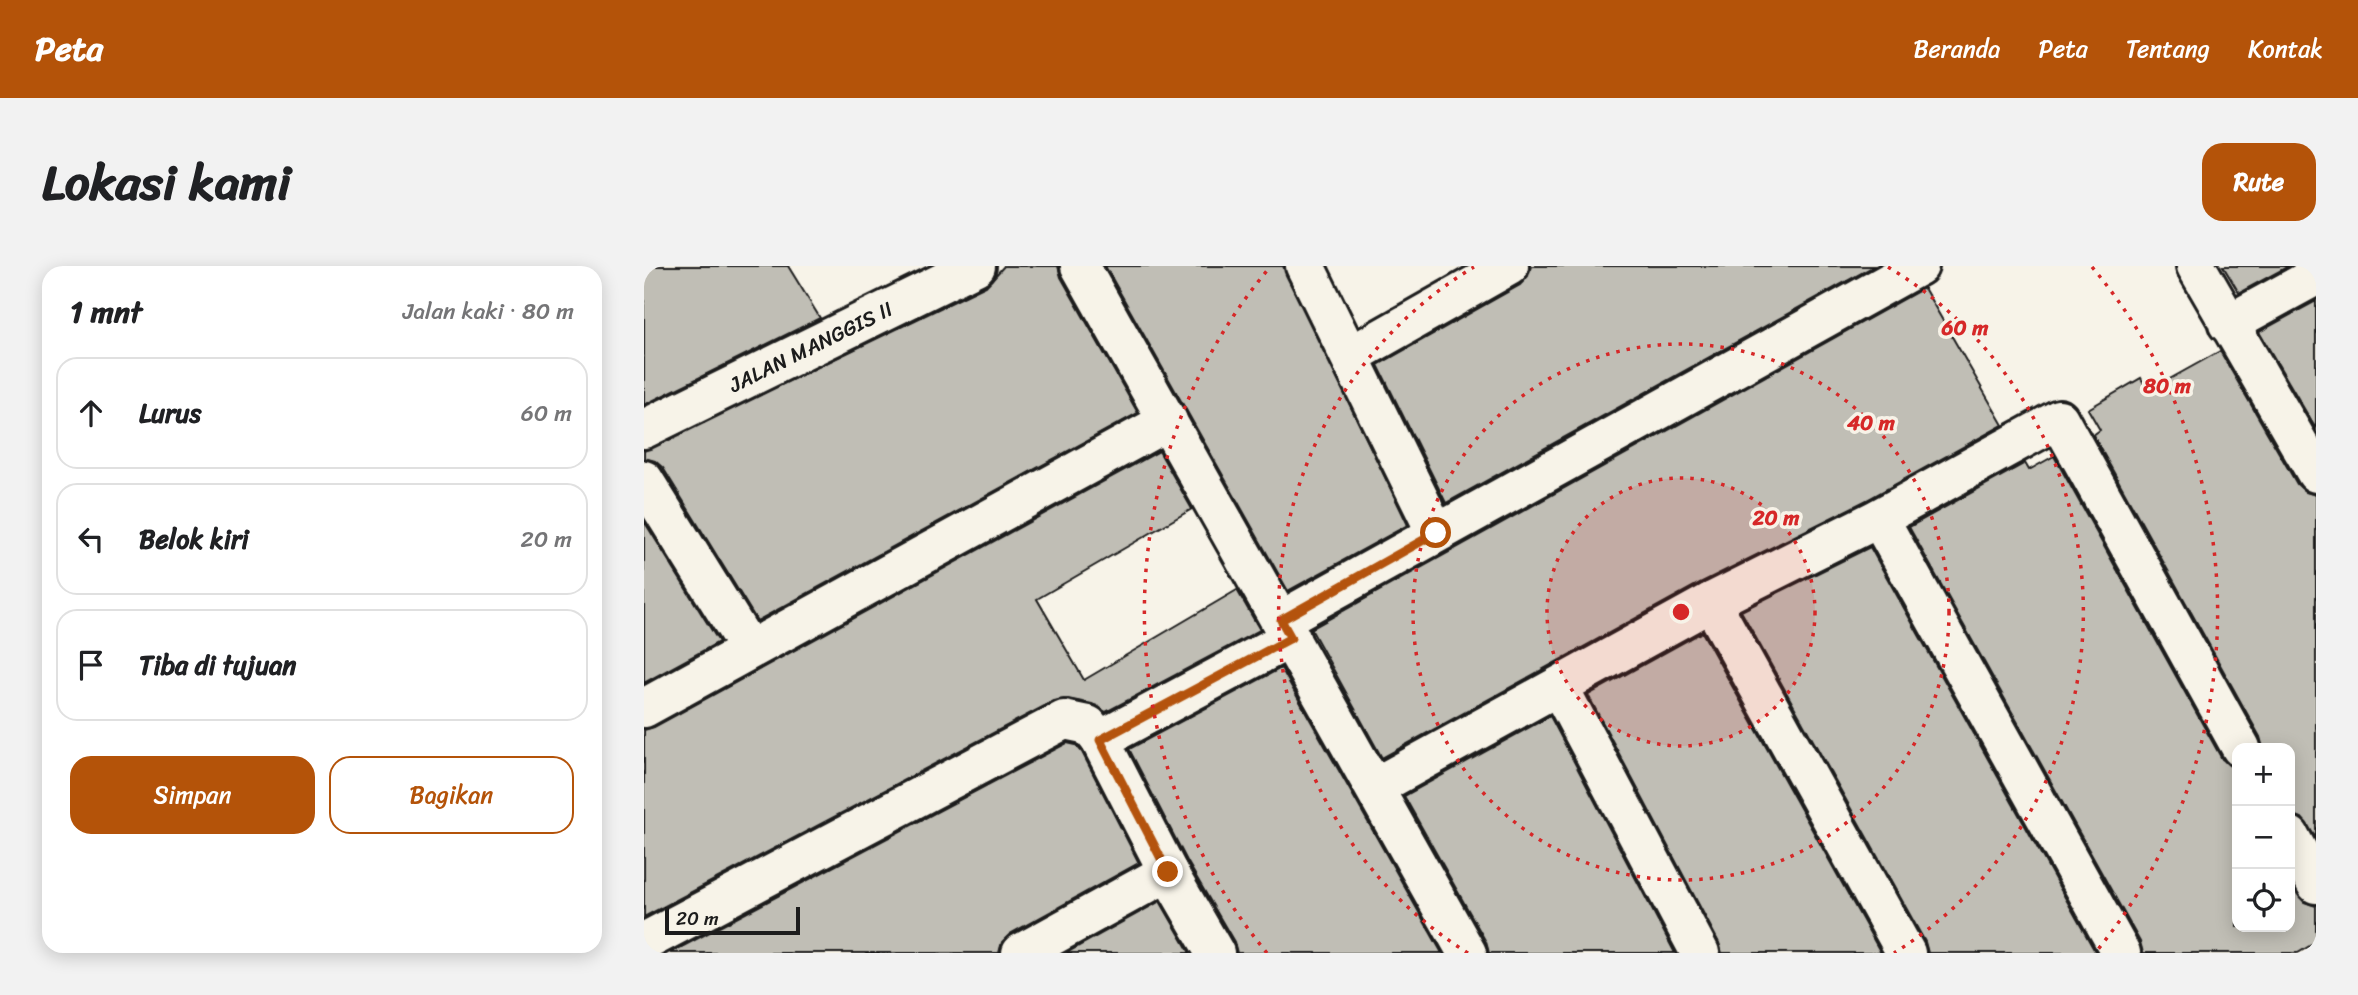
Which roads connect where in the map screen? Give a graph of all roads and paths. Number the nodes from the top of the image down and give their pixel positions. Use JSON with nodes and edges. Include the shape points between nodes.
{"nodes":[{"id":1,"x":976,"y":266,"type":"edge"},
{"id":2,"x":1080,"y":266,"type":"edge"},
{"id":3,"x":1305,"y":266,"type":"edge"},
{"id":4,"x":1510,"y":266,"type":"edge"},
{"id":5,"x":1919,"y":266,"type":"edge"},
{"id":6,"x":2196,"y":266,"type":"edge"},
{"id":7,"x":2316,"y":276,"type":"edge"},
{"id":8,"x":2228,"y":324,"type":"junction"},
{"id":9,"x":1350,"y":356,"type":"junction"},
{"id":10,"x":1168,"y":421,"type":"junction"},
{"id":11,"x":644,"y":429,"type":"edge"},
{"id":12,"x":2316,"y":473,"type":"edge"},
{"id":13,"x":644,"y":480,"type":"edge"},
{"id":14,"x":1879,"y":518,"type":"junction"},
{"id":15,"x":1436,"y":533,"type":"junction"},
{"id":16,"x":1711,"y":602,"type":"junction"},
{"id":17,"x":1286,"y":629,"type":"junction"},
{"id":18,"x":749,"y":649,"type":"junction"},
{"id":19,"x":1559,"y":687,"type":"junction"},
{"id":20,"x":644,"y":708,"type":"edge"},
{"id":21,"x":1100,"y":740,"type":"junction"},
{"id":22,"x":2238,"y":743,"type":"edge"},
{"id":23,"x":1375,"y":787,"type":"junction"},
{"id":24,"x":2295,"y":845,"type":"edge"},
{"id":25,"x":1168,"y":872,"type":"junction"},
{"id":26,"x":2316,"y":884,"type":"edge"},
{"id":27,"x":644,"y":942,"type":"edge"},
{"id":28,"x":1021,"y":953,"type":"edge"},
{"id":29,"x":1215,"y":953,"type":"edge"},
{"id":30,"x":1467,"y":953,"type":"edge"},
{"id":31,"x":1700,"y":953,"type":"edge"},
{"id":32,"x":1906,"y":953,"type":"edge"},
{"id":33,"x":2121,"y":953,"type":"edge"}],
"edges":[{"from":1,"to":11,"type":"street","name":"JALAN MANGGIS II"},
{"from":2,"to":10,"type":"street"},
{"from":3,"to":9,"type":"street"},
{"from":4,"to":9,"type":"street"},
{"from":5,"to":15,"type":"street"},
{"from":6,"to":8,"type":"street"},
{"from":7,"to":8,"type":"street"},
{"from":8,"to":12,"type":"street"},
{"from":9,"to":15,"type":"street"},
{"from":10,"to":17,"type":"street"},
{"from":10,"to":18,"type":"street"},
{"from":13,"to":18,"type":"street"},
{"from":14,"to":16,"type":"street"},
{"from":14,"to":22,"type":"street","via":[[2059,419]]},
{"from":14,"to":33,"type":"street"},
{"from":15,"to":17,"type":"street"},
{"from":16,"to":19,"type":"street"},
{"from":16,"to":32,"type":"street"},
{"from":17,"to":21,"type":"street"},
{"from":17,"to":23,"type":"street"},
{"from":18,"to":20,"type":"street"},
{"from":19,"to":23,"type":"street"},
{"from":19,"to":31,"type":"street"},
{"from":21,"to":25,"type":"street"},
{"from":21,"to":27,"type":"street","via":[[1087,725],[1064,720]]},
{"from":23,"to":30,"type":"street"},
{"from":24,"to":26,"type":"street"},
{"from":25,"to":28,"type":"street"},
{"from":25,"to":29,"type":"street"}]}
